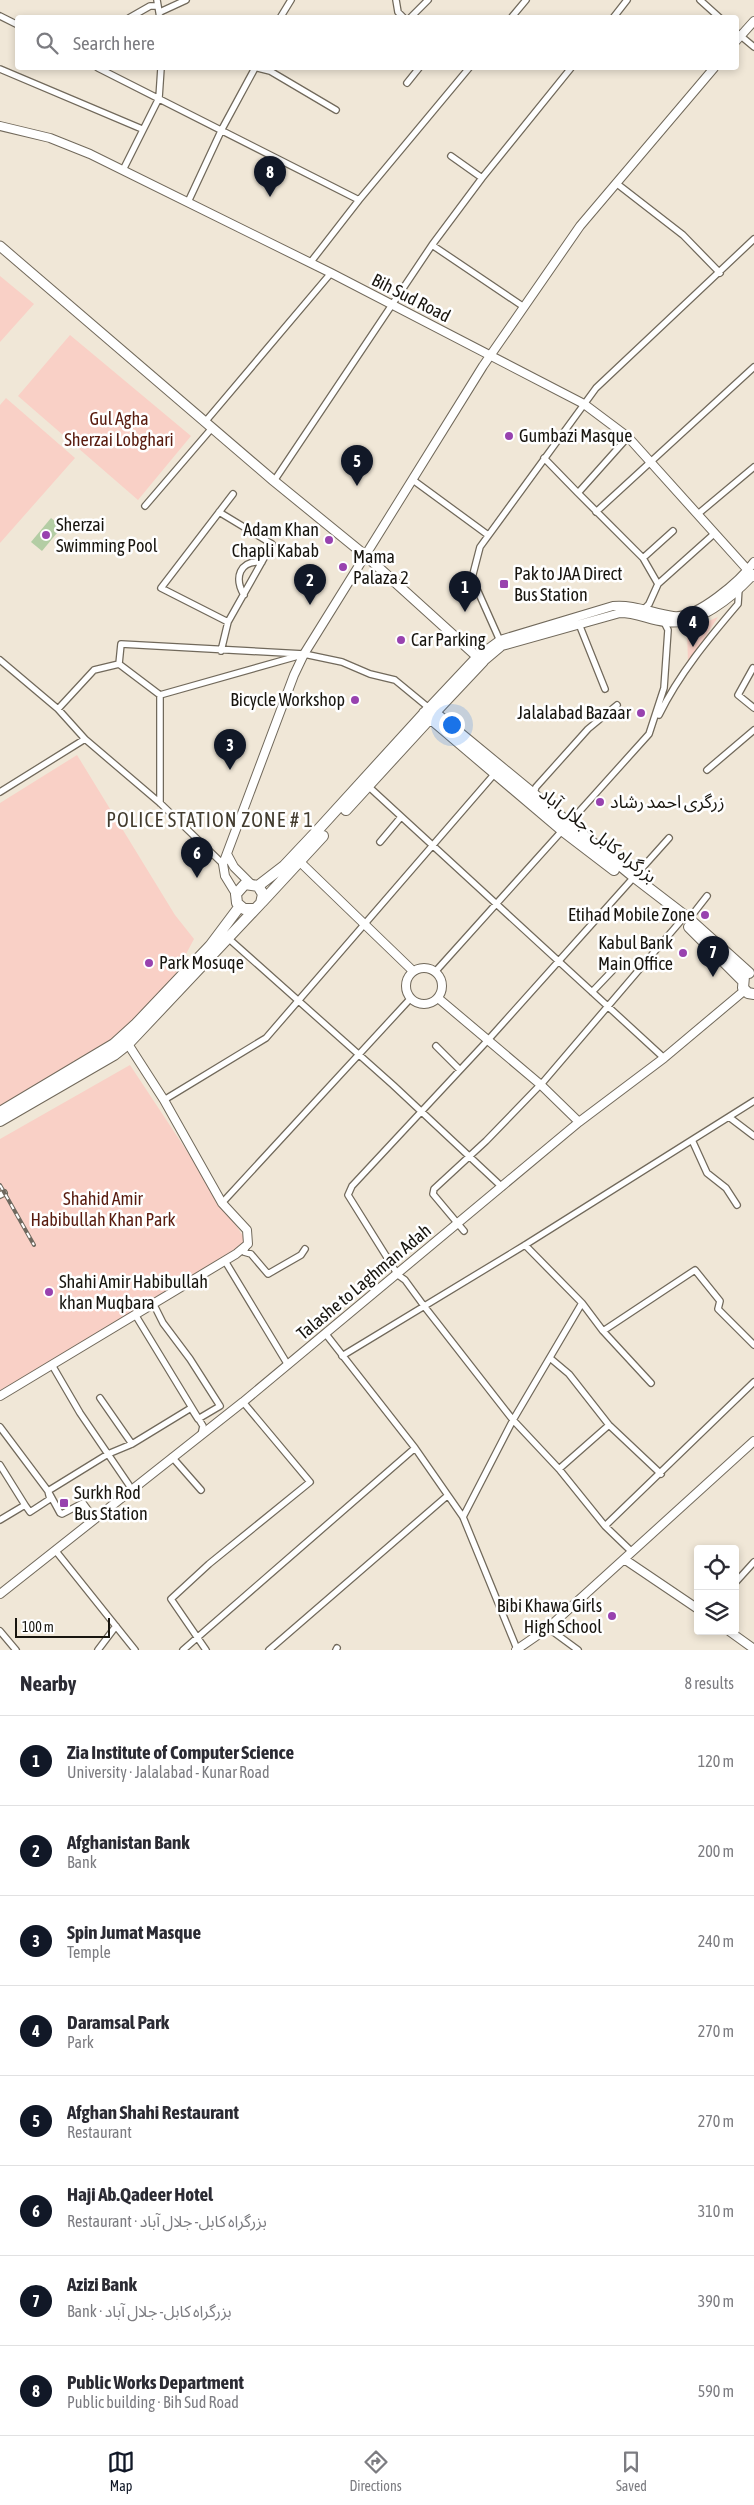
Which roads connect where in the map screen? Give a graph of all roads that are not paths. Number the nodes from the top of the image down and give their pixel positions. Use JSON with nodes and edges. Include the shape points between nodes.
{"nodes":[{"id":1,"x":186,"y":0,"type":"edge"},
{"id":2,"x":291,"y":0,"type":"edge"},
{"id":3,"x":396,"y":0,"type":"edge"},
{"id":4,"x":428,"y":0,"type":"edge"},
{"id":5,"x":526,"y":0,"type":"edge"},
{"id":6,"x":627,"y":0,"type":"edge"},
{"id":7,"x":700,"y":0,"type":"edge"},
{"id":8,"x":157,"y":3,"type":"edge"},
{"id":9,"x":134,"y":15,"type":"edge"},
{"id":10,"x":160,"y":15,"type":"edge"},
{"id":11,"x":282,"y":15,"type":"edge"},
{"id":12,"x":401,"y":15,"type":"edge"},
{"id":13,"x":413,"y":15,"type":"edge"},
{"id":14,"x":514,"y":15,"type":"edge"},
{"id":15,"x":615,"y":15,"type":"edge"},
{"id":16,"x":717,"y":15,"type":"edge"},
{"id":17,"x":0,"y":16,"type":"edge"},
{"id":18,"x":754,"y":21,"type":"edge"},
{"id":19,"x":15,"y":24,"type":"edge"},
{"id":20,"x":739,"y":35,"type":"edge"},
{"id":21,"x":739,"y":37,"type":"edge"},
{"id":22,"x":754,"y":47,"type":"edge"},
{"id":23,"x":0,"y":69,"type":"edge"},
{"id":24,"x":102,"y":70,"type":"edge"},
{"id":25,"x":161,"y":70,"type":"edge"},
{"id":26,"x":254,"y":70,"type":"edge"},
{"id":27,"x":266,"y":70,"type":"edge"},
{"id":28,"x":417,"y":70,"type":"edge"},
{"id":29,"x":468,"y":70,"type":"edge"},
{"id":30,"x":569,"y":70,"type":"edge"},
{"id":31,"x":712,"y":70,"type":"edge"},
{"id":32,"x":407,"y":83,"type":"dead end"},
{"id":33,"x":159,"y":98,"type":"junction"},
{"id":34,"x":336,"y":110,"type":"dead end"},
{"id":35,"x":0,"y":126,"type":"edge"},
{"id":36,"x":142,"y":129,"type":"junction"},
{"id":37,"x":222,"y":129,"type":"junction"},
{"id":38,"x":451,"y":156,"type":"dead end"},
{"id":39,"x":123,"y":170,"type":"junction"},
{"id":40,"x":482,"y":178,"type":"junction"},
{"id":41,"x":616,"y":184,"type":"junction"},
{"id":42,"x":359,"y":200,"type":"junction"},
{"id":43,"x":188,"y":202,"type":"junction"},
{"id":44,"x":754,"y":239,"type":"edge"},
{"id":45,"x":432,"y":245,"type":"junction"},
{"id":46,"x":0,"y":246,"type":"edge"},
{"id":47,"x":310,"y":263,"type":"junction"},
{"id":48,"x":331,"y":273,"type":"junction"},
{"id":49,"x":720,"y":273,"type":"junction"},
{"id":50,"x":394,"y":305,"type":"junction"},
{"id":51,"x":524,"y":307,"type":"junction"},
{"id":52,"x":490,"y":355,"type":"junction"},
{"id":53,"x":754,"y":367,"type":"edge"},
{"id":54,"x":584,"y":404,"type":"junction"},
{"id":55,"x":209,"y":425,"type":"junction"},
{"id":56,"x":628,"y":437,"type":"junction"},
{"id":57,"x":544,"y":458,"type":"junction"},
{"id":58,"x":650,"y":461,"type":"junction"},
{"id":59,"x":754,"y":466,"type":"edge"},
{"id":60,"x":412,"y":480,"type":"junction"},
{"id":61,"x":274,"y":482,"type":"junction"},
{"id":62,"x":578,"y":493,"type":"junction"},
{"id":63,"x":233,"y":494,"type":"dead end"},
{"id":64,"x":145,"y":506,"type":"dead end"},
{"id":65,"x":219,"y":512,"type":"junction"},
{"id":66,"x":596,"y":512,"type":"junction"},
{"id":67,"x":698,"y":514,"type":"junction"},
{"id":68,"x":673,"y":531,"type":"dead end"},
{"id":69,"x":715,"y":533,"type":"junction"},
{"id":70,"x":488,"y":536,"type":"junction"},
{"id":71,"x":366,"y":556,"type":"junction"},
{"id":72,"x":643,"y":558,"type":"junction"},
{"id":73,"x":262,"y":562,"type":"junction"},
{"id":74,"x":754,"y":562,"type":"edge"},
{"id":75,"x":752,"y":574,"type":"edge"},
{"id":76,"x":658,"y":584,"type":"junction"},
{"id":77,"x":739,"y":588,"type":"junction"},
{"id":78,"x":244,"y":595,"type":"junction"},
{"id":79,"x":644,"y":609,"type":"junction"},
{"id":80,"x":663,"y":618,"type":"junction"},
{"id":81,"x":228,"y":622,"type":"junction"},
{"id":82,"x":579,"y":624,"type":"junction"},
{"id":83,"x":501,"y":643,"type":"junction"},
{"id":84,"x":221,"y":650,"type":"junction"},
{"id":85,"x":304,"y":654,"type":"junction"},
{"id":86,"x":0,"y":660,"type":"edge"},
{"id":87,"x":480,"y":660,"type":"junction"},
{"id":88,"x":119,"y":664,"type":"junction"},
{"id":89,"x":753,"y":668,"type":"dead end"},
{"id":90,"x":605,"y":689,"type":"dead end"},
{"id":91,"x":160,"y":695,"type":"junction"},
{"id":92,"x":617,"y":705,"type":"dead end"},
{"id":93,"x":754,"y":708,"type":"edge"},
{"id":94,"x":58,"y":710,"type":"junction"},
{"id":95,"x":429,"y":713,"type":"junction"},
{"id":96,"x":754,"y":730,"type":"edge"},
{"id":97,"x":649,"y":734,"type":"junction"},
{"id":98,"x":85,"y":739,"type":"junction"},
{"id":99,"x":497,"y":770,"type":"junction"},
{"id":100,"x":707,"y":770,"type":"dead end"},
{"id":101,"x":368,"y":786,"type":"junction"},
{"id":102,"x":0,"y":792,"type":"edge"},
{"id":103,"x":533,"y":795,"type":"junction"},
{"id":104,"x":160,"y":803,"type":"junction"},
{"id":105,"x":401,"y":817,"type":"junction"},
{"id":106,"x":566,"y":828,"type":"junction"},
{"id":107,"x":669,"y":838,"type":"dead end"},
{"id":108,"x":380,"y":842,"type":"dead end"},
{"id":109,"x":433,"y":846,"type":"junction"},
{"id":110,"x":227,"y":854,"type":"junction"},
{"id":111,"x":300,"y":861,"type":"junction"},
{"id":112,"x":223,"y":864,"type":"junction"},
{"id":113,"x":631,"y":879,"type":"junction"},
{"id":114,"x":254,"y":885,"type":"junction"},
{"id":115,"x":236,"y":894,"type":"junction"},
{"id":116,"x":707,"y":896,"type":"dead end"},
{"id":117,"x":498,"y":905,"type":"junction"},
{"id":118,"x":240,"y":906,"type":"junction"},
{"id":119,"x":257,"y":906,"type":"junction"},
{"id":120,"x":685,"y":918,"type":"junction"},
{"id":121,"x":365,"y":924,"type":"junction"},
{"id":122,"x":228,"y":938,"type":"junction"},
{"id":123,"x":559,"y":961,"type":"junction"},
{"id":124,"x":613,"y":970,"type":"dead end"},
{"id":125,"x":414,"y":971,"type":"junction"},
{"id":126,"x":436,"y":972,"type":"junction"},
{"id":127,"x":749,"y":982,"type":"edge"},
{"id":128,"x":592,"y":992,"type":"junction"},
{"id":129,"x":438,"y":998,"type":"junction"},
{"id":130,"x":410,"y":999,"type":"junction"},
{"id":131,"x":298,"y":1000,"type":"junction"},
{"id":132,"x":609,"y":1008,"type":"junction"},
{"id":133,"x":488,"y":1040,"type":"junction"},
{"id":134,"x":128,"y":1044,"type":"junction"},
{"id":135,"x":436,"y":1046,"type":"dead end"},
{"id":136,"x":359,"y":1055,"type":"junction"},
{"id":137,"x":664,"y":1058,"type":"junction"},
{"id":138,"x":460,"y":1070,"type":"junction"},
{"id":139,"x":541,"y":1085,"type":"junction"},
{"id":140,"x":164,"y":1100,"type":"junction"},
{"id":141,"x":754,"y":1101,"type":"edge"},
{"id":142,"x":421,"y":1111,"type":"junction"},
{"id":143,"x":0,"y":1112,"type":"edge"},
{"id":144,"x":729,"y":1117,"type":"junction"},
{"id":145,"x":0,"y":1121,"type":"edge"},
{"id":146,"x":579,"y":1122,"type":"junction"},
{"id":147,"x":754,"y":1136,"type":"edge"},
{"id":148,"x":692,"y":1140,"type":"junction"},
{"id":149,"x":469,"y":1156,"type":"junction"},
{"id":150,"x":502,"y":1186,"type":"junction"},
{"id":151,"x":222,"y":1204,"type":"junction"},
{"id":152,"x":737,"y":1205,"type":"dead end"},
{"id":153,"x":456,"y":1224,"type":"junction"},
{"id":154,"x":464,"y":1231,"type":"dead end"},
{"id":155,"x":248,"y":1244,"type":"junction"},
{"id":156,"x":525,"y":1245,"type":"junction"},
{"id":157,"x":304,"y":1250,"type":"dead end"},
{"id":158,"x":225,"y":1261,"type":"junction"},
{"id":159,"x":398,"y":1274,"type":"junction"},
{"id":160,"x":582,"y":1303,"type":"junction"},
{"id":161,"x":154,"y":1305,"type":"junction"},
{"id":162,"x":424,"y":1306,"type":"junction"},
{"id":163,"x":136,"y":1316,"type":"junction"},
{"id":164,"x":603,"y":1331,"type":"junction"},
{"id":165,"x":325,"y":1333,"type":"junction"},
{"id":166,"x":754,"y":1345,"type":"edge"},
{"id":167,"x":342,"y":1356,"type":"junction"},
{"id":168,"x":550,"y":1358,"type":"junction"},
{"id":169,"x":52,"y":1365,"type":"junction"},
{"id":170,"x":288,"y":1365,"type":"junction"},
{"id":171,"x":651,"y":1382,"type":"dead end"},
{"id":172,"x":754,"y":1382,"type":"edge"},
{"id":173,"x":0,"y":1396,"type":"edge"},
{"id":174,"x":100,"y":1398,"type":"dead end"},
{"id":175,"x":243,"y":1402,"type":"junction"},
{"id":176,"x":191,"y":1408,"type":"junction"},
{"id":177,"x":513,"y":1420,"type":"junction"},
{"id":178,"x":609,"y":1425,"type":"junction"},
{"id":179,"x":0,"y":1427,"type":"edge"},
{"id":180,"x":201,"y":1435,"type":"junction"},
{"id":181,"x":754,"y":1441,"type":"edge"},
{"id":182,"x":132,"y":1444,"type":"junction"},
{"id":183,"x":415,"y":1448,"type":"junction"},
{"id":184,"x":108,"y":1454,"type":"junction"},
{"id":185,"x":172,"y":1457,"type":"junction"},
{"id":186,"x":0,"y":1465,"type":"edge"},
{"id":187,"x":559,"y":1469,"type":"junction"},
{"id":188,"x":661,"y":1474,"type":"junction"},
{"id":189,"x":129,"y":1485,"type":"dead end"},
{"id":190,"x":202,"y":1490,"type":"dead end"},
{"id":191,"x":48,"y":1491,"type":"junction"},
{"id":192,"x":447,"y":1496,"type":"junction"},
{"id":193,"x":26,"y":1505,"type":"junction"},
{"id":194,"x":463,"y":1517,"type":"junction"},
{"id":195,"x":94,"y":1518,"type":"junction"},
{"id":196,"x":0,"y":1520,"type":"edge"},
{"id":197,"x":605,"y":1526,"type":"junction"},
{"id":198,"x":55,"y":1550,"type":"junction"},
{"id":199,"x":631,"y":1551,"type":"junction"},
{"id":200,"x":624,"y":1559,"type":"junction"},
{"id":201,"x":754,"y":1562,"type":"edge"},
{"id":202,"x":739,"y":1579,"type":"edge"},
{"id":203,"x":0,"y":1594,"type":"edge"},
{"id":204,"x":694,"y":1606,"type":"edge"},
{"id":205,"x":116,"y":1626,"type":"junction"},
{"id":206,"x":548,"y":1628,"type":"junction"},
{"id":207,"x":0,"y":1631,"type":"edge"},
{"id":208,"x":733,"y":1635,"type":"edge"},
{"id":209,"x":198,"y":1637,"type":"junction"},
{"id":210,"x":747,"y":1648,"type":"edge"},
{"id":211,"x":16,"y":1650,"type":"edge"},
{"id":212,"x":98,"y":1650,"type":"edge"},
{"id":213,"x":135,"y":1650,"type":"edge"},
{"id":214,"x":183,"y":1650,"type":"edge"},
{"id":215,"x":206,"y":1650,"type":"edge"},
{"id":216,"x":269,"y":1650,"type":"edge"},
{"id":217,"x":516,"y":1650,"type":"edge"},
{"id":218,"x":578,"y":1650,"type":"edge"}],
"edges":[{"from":1,"to":10,"type":"street"},
{"from":2,"to":11,"type":"street"},
{"from":3,"to":12,"type":"street"},
{"from":4,"to":13,"type":"street"},
{"from":5,"to":14,"type":"street"},
{"from":6,"to":15,"type":"street"},
{"from":7,"to":16,"type":"street"},
{"from":8,"to":9,"type":"street"},
{"from":8,"to":10,"type":"street"},
{"from":17,"to":19,"type":"street"},
{"from":18,"to":20,"type":"main road"},
{"from":21,"to":22,"type":"street"},
{"from":23,"to":36,"type":"street"},
{"from":24,"to":33,"type":"street"},
{"from":25,"to":33,"type":"street"},
{"from":26,"to":37,"type":"street"},
{"from":27,"to":34,"type":"street"},
{"from":28,"to":32,"type":"street"},
{"from":29,"to":42,"type":"street"},
{"from":30,"to":40,"type":"street"},
{"from":31,"to":41,"type":"main road"},
{"from":33,"to":36,"type":"street"},
{"from":33,"to":37,"type":"street"},
{"from":35,"to":39,"type":"main road","name":"Bih Sud Road","via":[[50,138]]},
{"from":36,"to":39,"type":"street"},
{"from":37,"to":42,"type":"street"},
{"from":37,"to":43,"type":"street"},
{"from":38,"to":40,"type":"street"},
{"from":39,"to":43,"type":"main road","name":"Bih Sud Road"},
{"from":40,"to":45,"type":"street"},
{"from":41,"to":49,"type":"street","via":[[684,235]]},
{"from":41,"to":51,"type":"main road","via":[[580,226]]},
{"from":42,"to":47,"type":"street"},
{"from":43,"to":47,"type":"main road","name":"Bih Sud Road"},
{"from":44,"to":49,"type":"street"},
{"from":45,"to":50,"type":"street"},
{"from":45,"to":51,"type":"street"},
{"from":46,"to":55,"type":"main road"},
{"from":47,"to":48,"type":"main road","name":"Bih Sud Road"},
{"from":48,"to":50,"type":"main road","name":"Bih Sud Road"},
{"from":48,"to":55,"type":"street"},
{"from":49,"to":54,"type":"street","via":[[596,388]]},
{"from":50,"to":52,"type":"main road","name":"Bih Sud Road"},
{"from":50,"to":61,"type":"street"},
{"from":51,"to":52,"type":"main road"},
{"from":52,"to":54,"type":"main road","name":"Bih Sud Road"},
{"from":52,"to":60,"type":"main road"},
{"from":53,"to":58,"type":"street"},
{"from":54,"to":56,"type":"main road","name":"Bih Sud Road"},
{"from":54,"to":57,"type":"street"},
{"from":55,"to":61,"type":"main road"},
{"from":55,"to":64,"type":"street"},
{"from":56,"to":58,"type":"main road","name":"Bih Sud Road"},
{"from":56,"to":62,"type":"street"},
{"from":57,"to":62,"type":"street"},
{"from":57,"to":70,"type":"street"},
{"from":58,"to":66,"type":"street"},
{"from":58,"to":67,"type":"main road","name":"Bih Sud Road"},
{"from":59,"to":67,"type":"street"},
{"from":60,"to":70,"type":"street"},
{"from":60,"to":71,"type":"main road"},
{"from":61,"to":71,"type":"main road"},
{"from":62,"to":66,"type":"street"},
{"from":63,"to":65,"type":"street"},
{"from":65,"to":73,"type":"street","via":[[272,544]]},
{"from":65,"to":81,"type":"street","via":[[161,588]]},
{"from":66,"to":72,"type":"street"},
{"from":67,"to":69,"type":"main road","name":"Bih Sud Road"},
{"from":68,"to":72,"type":"street"},
{"from":69,"to":75,"type":"main road","name":"Bih Sud Road"},
{"from":69,"to":76,"type":"street"},
{"from":70,"to":83,"type":"street","via":[[480,547],[472,578]]},
{"from":71,"to":85,"type":"main road"},
{"from":71,"to":87,"type":"main road"},
{"from":72,"to":76,"type":"street"},
{"from":73,"to":78,"type":"street"},
{"from":73,"to":78,"type":"street","via":[[250,563],[240,572],[238,580]]},
{"from":74,"to":75,"type":"main road"},
{"from":75,"to":77,"type":"main road"},
{"from":75,"to":80,"type":"main road","via":[[692,613]]},
{"from":76,"to":79,"type":"street"},
{"from":77,"to":80,"type":"main road","via":[[690,621]]},
{"from":77,"to":97,"type":"street","via":[[738,604],[674,686]]},
{"from":78,"to":81,"type":"street"},
{"from":79,"to":80,"type":"main road"},
{"from":79,"to":83,"type":"main road","via":[[613,606]]},
{"from":80,"to":82,"type":"main road","via":[[620,613]]},
{"from":80,"to":97,"type":"street","via":[[668,630],[664,688]]},
{"from":81,"to":84,"type":"street"},
{"from":82,"to":83,"type":"main road"},
{"from":82,"to":90,"type":"street"},
{"from":83,"to":87,"type":"main road"},
{"from":84,"to":85,"type":"street"},
{"from":84,"to":88,"type":"street","via":[[121,644]]},
{"from":85,"to":91,"type":"street"},
{"from":85,"to":95,"type":"street","via":[[342,662],[395,680]]},
{"from":85,"to":110,"type":"main road"},
{"from":86,"to":94,"type":"street"},
{"from":87,"to":95,"type":"main road"},
{"from":88,"to":91,"type":"street"},
{"from":88,"to":94,"type":"street","via":[[94,670]]},
{"from":89,"to":93,"type":"street","via":[[738,695]]},
{"from":91,"to":104,"type":"street"},
{"from":92,"to":103,"type":"street","via":[[581,736],[536,787]]},
{"from":94,"to":98,"type":"street"},
{"from":95,"to":99,"type":"highway","name":"بزرگراه کابل- جلال آباد"},
{"from":95,"to":101,"type":"highway"},
{"from":95,"to":114,"type":"highway","via":[[284,866]]},
{"from":96,"to":100,"type":"street"},
{"from":97,"to":106,"type":"street"},
{"from":98,"to":102,"type":"street"},
{"from":98,"to":104,"type":"street"},
{"from":99,"to":103,"type":"highway","name":"بزرگراه کابل- جلال آباد"},
{"from":99,"to":106,"type":"highway","name":"بزرگراه کابل- جلال آباد"},
{"from":99,"to":109,"type":"street"},
{"from":101,"to":105,"type":"street"},
{"from":101,"to":111,"type":"highway"},
{"from":103,"to":106,"type":"highway","name":"بزرگراه کابل- جلال آباد"},
{"from":104,"to":112,"type":"street"},
{"from":105,"to":108,"type":"street"},
{"from":105,"to":109,"type":"street"},
{"from":106,"to":113,"type":"highway","name":"بزرگراه کابل- جلال آباد"},
{"from":106,"to":117,"type":"street"},
{"from":107,"to":113,"type":"street"},
{"from":109,"to":117,"type":"street"},
{"from":109,"to":121,"type":"street"},
{"from":110,"to":112,"type":"main road"},
{"from":110,"to":114,"type":"main road","via":[[234,867]]},
{"from":111,"to":119,"type":"highway"},
{"from":111,"to":121,"type":"main road"},
{"from":112,"to":115,"type":"main road","via":[[225,876]]},
{"from":113,"to":120,"type":"highway","name":"بزرگراه کابل- جلال آباد"},
{"from":113,"to":123,"type":"street"},
{"from":114,"to":115,"type":"highway","via":[[241,886]]},
{"from":114,"to":119,"type":"highway","via":[[262,894]]},
{"from":115,"to":118,"type":"highway"},
{"from":116,"to":120,"type":"street"},
{"from":117,"to":123,"type":"street"},
{"from":117,"to":126,"type":"street"},
{"from":118,"to":119,"type":"highway"},
{"from":118,"to":143,"type":"highway","via":[[210,946],[114,1044]]},
{"from":119,"to":122,"type":"highway"},
{"from":120,"to":127,"type":"highway","name":"بزرگراه کابل- جلال آباد"},
{"from":120,"to":132,"type":"street"},
{"from":121,"to":125,"type":"main road"},
{"from":121,"to":131,"type":"street"},
{"from":122,"to":131,"type":"street"},
{"from":122,"to":134,"type":"highway"},
{"from":123,"to":128,"type":"street"},
{"from":123,"to":133,"type":"street"},
{"from":124,"to":128,"type":"street"},
{"from":125,"to":126,"type":"main road","via":[[424,968]]},
{"from":125,"to":130,"type":"main road","via":[[405,986]]},
{"from":126,"to":129,"type":"main road","via":[[442,984]]},
{"from":127,"to":137,"type":"main road","name":"Talashe to Laghman Adah"},
{"from":128,"to":132,"type":"street"},
{"from":129,"to":130,"type":"main road","via":[[427,1004]]},
{"from":129,"to":133,"type":"main road"},
{"from":130,"to":136,"type":"street"},
{"from":131,"to":136,"type":"street"},
{"from":131,"to":140,"type":"street","via":[[266,1038]]},
{"from":132,"to":137,"type":"street"},
{"from":132,"to":139,"type":"street"},
{"from":133,"to":138,"type":"street"},
{"from":133,"to":139,"type":"main road"},
{"from":134,"to":140,"type":"main road"},
{"from":134,"to":145,"type":"highway","via":[[114,1056]]},
{"from":135,"to":138,"type":"street"},
{"from":136,"to":142,"type":"street"},
{"from":136,"to":151,"type":"street"},
{"from":137,"to":146,"type":"main road","name":"Talashe to Laghman Adah"},
{"from":138,"to":142,"type":"street"},
{"from":139,"to":146,"type":"main road"},
{"from":139,"to":149,"type":"street"},
{"from":140,"to":151,"type":"main road"},
{"from":141,"to":144,"type":"street"},
{"from":142,"to":149,"type":"street"},
{"from":142,"to":159,"type":"street","via":[[348,1194]]},
{"from":144,"to":147,"type":"street"},
{"from":144,"to":148,"type":"street"},
{"from":146,"to":150,"type":"main road","name":"Talashe to Laghman Adah"},
{"from":148,"to":152,"type":"street","via":[[707,1174],[726,1188]]},
{"from":148,"to":156,"type":"street"},
{"from":149,"to":150,"type":"street"},
{"from":149,"to":153,"type":"street","via":[[434,1189],[433,1194]]},
{"from":150,"to":153,"type":"main road","name":"Talashe to Laghman Adah"},
{"from":151,"to":155,"type":"main road","via":[[247,1230]]},
{"from":153,"to":154,"type":"street"},
{"from":153,"to":159,"type":"main road","name":"Talashe to Laghman Adah"},
{"from":155,"to":157,"type":"street","via":[[244,1252],[251,1254],[268,1274]]},
{"from":155,"to":158,"type":"main road"},
{"from":156,"to":160,"type":"street"},
{"from":156,"to":162,"type":"street"},
{"from":158,"to":161,"type":"main road"},
{"from":158,"to":170,"type":"street"},
{"from":159,"to":162,"type":"street"},
{"from":159,"to":165,"type":"main road","name":"Talashe to Laghman Adah"},
{"from":160,"to":164,"type":"street"},
{"from":160,"to":168,"type":"street"},
{"from":161,"to":163,"type":"main road"},
{"from":161,"to":176,"type":"street","via":[[220,1406],[198,1419]]},
{"from":162,"to":167,"type":"street"},
{"from":162,"to":177,"type":"street"},
{"from":163,"to":169,"type":"main road"},
{"from":163,"to":176,"type":"street"},
{"from":164,"to":166,"type":"street","via":[[695,1270],[720,1301],[718,1309]]},
{"from":164,"to":171,"type":"street"},
{"from":165,"to":167,"type":"street"},
{"from":165,"to":170,"type":"main road","name":"Talashe to Laghman Adah"},
{"from":167,"to":183,"type":"street"},
{"from":168,"to":177,"type":"street"},
{"from":168,"to":178,"type":"street","via":[[569,1374]]},
{"from":169,"to":173,"type":"main road"},
{"from":169,"to":184,"type":"street"},
{"from":170,"to":175,"type":"main road","name":"Talashe to Laghman Adah"},
{"from":172,"to":188,"type":"street"},
{"from":174,"to":182,"type":"street"},
{"from":175,"to":180,"type":"main road","name":"Talashe to Laghman Adah"},
{"from":175,"to":209,"type":"street","via":[[310,1482],[173,1596],[171,1599]]},
{"from":176,"to":180,"type":"street","via":[[203,1426]]},
{"from":176,"to":182,"type":"street"},
{"from":177,"to":187,"type":"street"},
{"from":177,"to":194,"type":"street"},
{"from":178,"to":187,"type":"street"},
{"from":178,"to":188,"type":"street"},
{"from":179,"to":191,"type":"street"},
{"from":180,"to":185,"type":"main road","name":"Talashe to Laghman Adah"},
{"from":181,"to":199,"type":"main road"},
{"from":182,"to":184,"type":"street"},
{"from":183,"to":192,"type":"street"},
{"from":183,"to":209,"type":"street"},
{"from":184,"to":189,"type":"street"},
{"from":184,"to":191,"type":"street"},
{"from":185,"to":190,"type":"street"},
{"from":185,"to":195,"type":"main road","name":"Talashe to Laghman Adah"},
{"from":186,"to":193,"type":"street"},
{"from":187,"to":197,"type":"street"},
{"from":188,"to":197,"type":"street"},
{"from":191,"to":193,"type":"street","via":[[50,1498],[30,1512]]},
{"from":191,"to":195,"type":"street","via":[[62,1514],[83,1503]]},
{"from":192,"to":194,"type":"street"},
{"from":192,"to":216,"type":"street"},
{"from":193,"to":196,"type":"street"},
{"from":194,"to":217,"type":"street"},
{"from":195,"to":198,"type":"main road","name":"Talashe to Laghman Adah"},
{"from":197,"to":199,"type":"street"},
{"from":198,"to":203,"type":"main road","name":"Talashe to Laghman Adah"},
{"from":198,"to":205,"type":"street"},
{"from":199,"to":200,"type":"main road"},
{"from":200,"to":204,"type":"main road"},
{"from":200,"to":206,"type":"main road"},
{"from":201,"to":202,"type":"street"},
{"from":205,"to":212,"type":"street"},
{"from":205,"to":213,"type":"street"},
{"from":206,"to":217,"type":"main road"},
{"from":206,"to":218,"type":"street"},
{"from":207,"to":211,"type":"street"},
{"from":208,"to":210,"type":"main road"},
{"from":209,"to":214,"type":"street"},
{"from":209,"to":215,"type":"street"}]}
